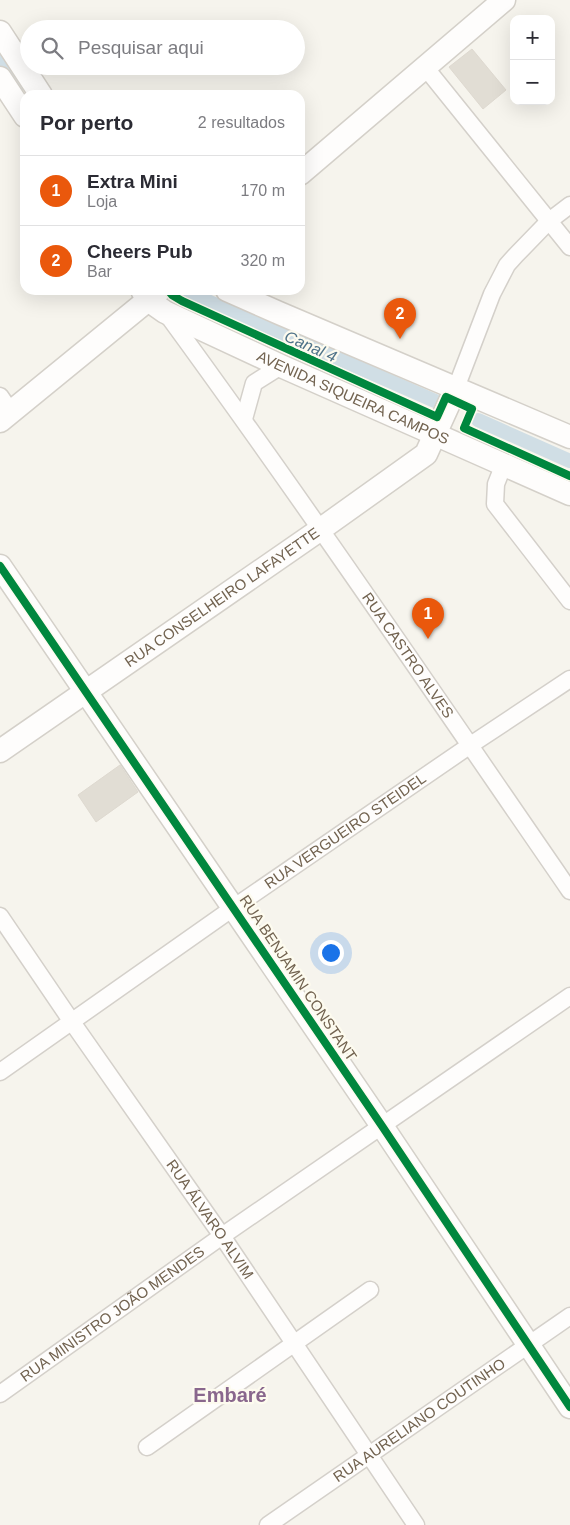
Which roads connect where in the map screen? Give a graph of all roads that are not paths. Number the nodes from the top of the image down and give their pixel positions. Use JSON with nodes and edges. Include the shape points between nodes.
{"nodes":[{"id":1,"x":504,"y":0,"type":"edge"},
{"id":2,"x":0,"y":32,"type":"edge"},
{"id":3,"x":20,"y":63,"type":"edge"},
{"id":4,"x":425,"y":67,"type":"junction"},
{"id":5,"x":28,"y":75,"type":"edge"},
{"id":6,"x":0,"y":78,"type":"edge"},
{"id":7,"x":38,"y":90,"type":"edge"},
{"id":8,"x":20,"y":108,"type":"edge"},
{"id":9,"x":305,"y":170,"type":"edge"},
{"id":10,"x":570,"y":205,"type":"edge"},
{"id":11,"x":549,"y":221,"type":"junction"},
{"id":12,"x":570,"y":247,"type":"edge"},
{"id":13,"x":238,"y":295,"type":"edge"},
{"id":14,"x":257,"y":295,"type":"edge"},
{"id":15,"x":154,"y":298,"type":"edge"},
{"id":16,"x":279,"y":314,"type":"junction"},
{"id":17,"x":281,"y":366,"type":"junction"},
{"id":18,"x":454,"y":393,"type":"junction"},
{"id":19,"x":4,"y":410,"type":"edge"},
{"id":20,"x":244,"y":419,"type":"junction"},
{"id":21,"x":438,"y":429,"type":"junction"},
{"id":22,"x":570,"y":437,"type":"edge"},
{"id":23,"x":504,"y":464,"type":"junction"},
{"id":24,"x":570,"y":494,"type":"edge"},
{"id":25,"x":321,"y":529,"type":"junction"},
{"id":26,"x":0,"y":566,"type":"edge"},
{"id":27,"x":570,"y":601,"type":"edge"},
{"id":28,"x":570,"y":679,"type":"edge"},
{"id":29,"x":85,"y":691,"type":"junction"},
{"id":30,"x":469,"y":746,"type":"junction"},
{"id":31,"x":0,"y":751,"type":"edge"},
{"id":32,"x":570,"y":891,"type":"edge"},
{"id":33,"x":233,"y":908,"type":"junction"},
{"id":34,"x":0,"y":916,"type":"edge"},
{"id":35,"x":570,"y":996,"type":"edge"},
{"id":36,"x":72,"y":1022,"type":"junction"},
{"id":37,"x":0,"y":1072,"type":"edge"},
{"id":38,"x":382,"y":1126,"type":"junction"},
{"id":39,"x":222,"y":1236,"type":"junction"},
{"id":40,"x":370,"y":1290,"type":"dead end"},
{"id":41,"x":570,"y":1316,"type":"edge"},
{"id":42,"x":294,"y":1344,"type":"junction"},
{"id":43,"x":528,"y":1345,"type":"junction"},
{"id":44,"x":0,"y":1394,"type":"edge"},
{"id":45,"x":570,"y":1407,"type":"edge"},
{"id":46,"x":147,"y":1447,"type":"dead end"},
{"id":47,"x":368,"y":1456,"type":"junction"},
{"id":48,"x":268,"y":1525,"type":"edge"},
{"id":49,"x":416,"y":1525,"type":"edge"}],
"edges":[{"from":1,"to":4,"type":"main road"},
{"from":2,"to":3,"type":"main road"},
{"from":4,"to":9,"type":"main road"},
{"from":4,"to":11,"type":"street"},
{"from":5,"to":7,"type":"main road"},
{"from":6,"to":8,"type":"main road"},
{"from":10,"to":11,"type":"street"},
{"from":11,"to":12,"type":"street"},
{"from":11,"to":18,"type":"street","via":[[507,265],[498,281]]},
{"from":13,"to":16,"type":"main road"},
{"from":14,"to":16,"type":"main road"},
{"from":15,"to":17,"type":"main road","name":"AVENIDA SIQUEIRA CAMPOS"},
{"from":15,"to":19,"type":"main road"},
{"from":15,"to":20,"type":"street","name":"RUA CASTRO ALVES"},
{"from":16,"to":18,"type":"main road"},
{"from":17,"to":20,"type":"street","via":[[254,383]]},
{"from":17,"to":21,"type":"main road","name":"AVENIDA SIQUEIRA CAMPOS"},
{"from":18,"to":21,"type":"main road","name":"RUA CONSELHEIRO LAFAYETTE"},
{"from":18,"to":22,"type":"main road"},
{"from":20,"to":25,"type":"street","name":"RUA CASTRO ALVES"},
{"from":21,"to":23,"type":"main road","name":"AVENIDA SIQUEIRA CAMPOS"},
{"from":21,"to":25,"type":"main road","name":"RUA CONSELHEIRO LAFAYETTE","via":[[426,454]]},
{"from":23,"to":24,"type":"main road","name":"AVENIDA SIQUEIRA CAMPOS"},
{"from":23,"to":27,"type":"street","via":[[496,484],[495,504]]},
{"from":25,"to":29,"type":"main road","name":"RUA CONSELHEIRO LAFAYETTE"},
{"from":25,"to":30,"type":"street","name":"RUA CASTRO ALVES"},
{"from":26,"to":29,"type":"main road","name":"RUA BENJAMIN CONSTANT"},
{"from":28,"to":30,"type":"street","name":"RUA VERGUEIRO STEIDEL"},
{"from":29,"to":31,"type":"main road","name":"RUA CONSELHEIRO LAFAYETTE"},
{"from":29,"to":33,"type":"main road","name":"RUA BENJAMIN CONSTANT"},
{"from":30,"to":32,"type":"street","name":"RUA CASTRO ALVES"},
{"from":30,"to":33,"type":"street","name":"RUA VERGUEIRO STEIDEL"},
{"from":33,"to":36,"type":"street","name":"RUA VERGUEIRO STEIDEL"},
{"from":33,"to":38,"type":"main road","name":"RUA BENJAMIN CONSTANT"},
{"from":34,"to":36,"type":"street","name":"RUA ÁLVARO ALVIM"},
{"from":35,"to":38,"type":"street","name":"RUA MINISTRO JOÃO MENDES"},
{"from":36,"to":37,"type":"street","name":"RUA VERGUEIRO STEIDEL"},
{"from":36,"to":39,"type":"street","name":"RUA ÁLVARO ALVIM"},
{"from":38,"to":39,"type":"street","name":"RUA MINISTRO JOÃO MENDES"},
{"from":38,"to":43,"type":"main road","name":"RUA BENJAMIN CONSTANT"},
{"from":39,"to":42,"type":"street","name":"RUA ÁLVARO ALVIM"},
{"from":39,"to":44,"type":"street","name":"RUA MINISTRO JOÃO MENDES"},
{"from":40,"to":42,"type":"street"},
{"from":41,"to":43,"type":"street","name":"RUA AURELIANO COUTINHO"},
{"from":42,"to":46,"type":"street"},
{"from":42,"to":47,"type":"street","name":"RUA ÁLVARO ALVIM"},
{"from":43,"to":45,"type":"main road","name":"RUA BENJAMIN CONSTANT"},
{"from":43,"to":47,"type":"street","name":"RUA AURELIANO COUTINHO"},
{"from":47,"to":48,"type":"street","name":"RUA AURELIANO COUTINHO"},
{"from":47,"to":49,"type":"street","name":"RUA ÁLVARO ALVIM"}]}
